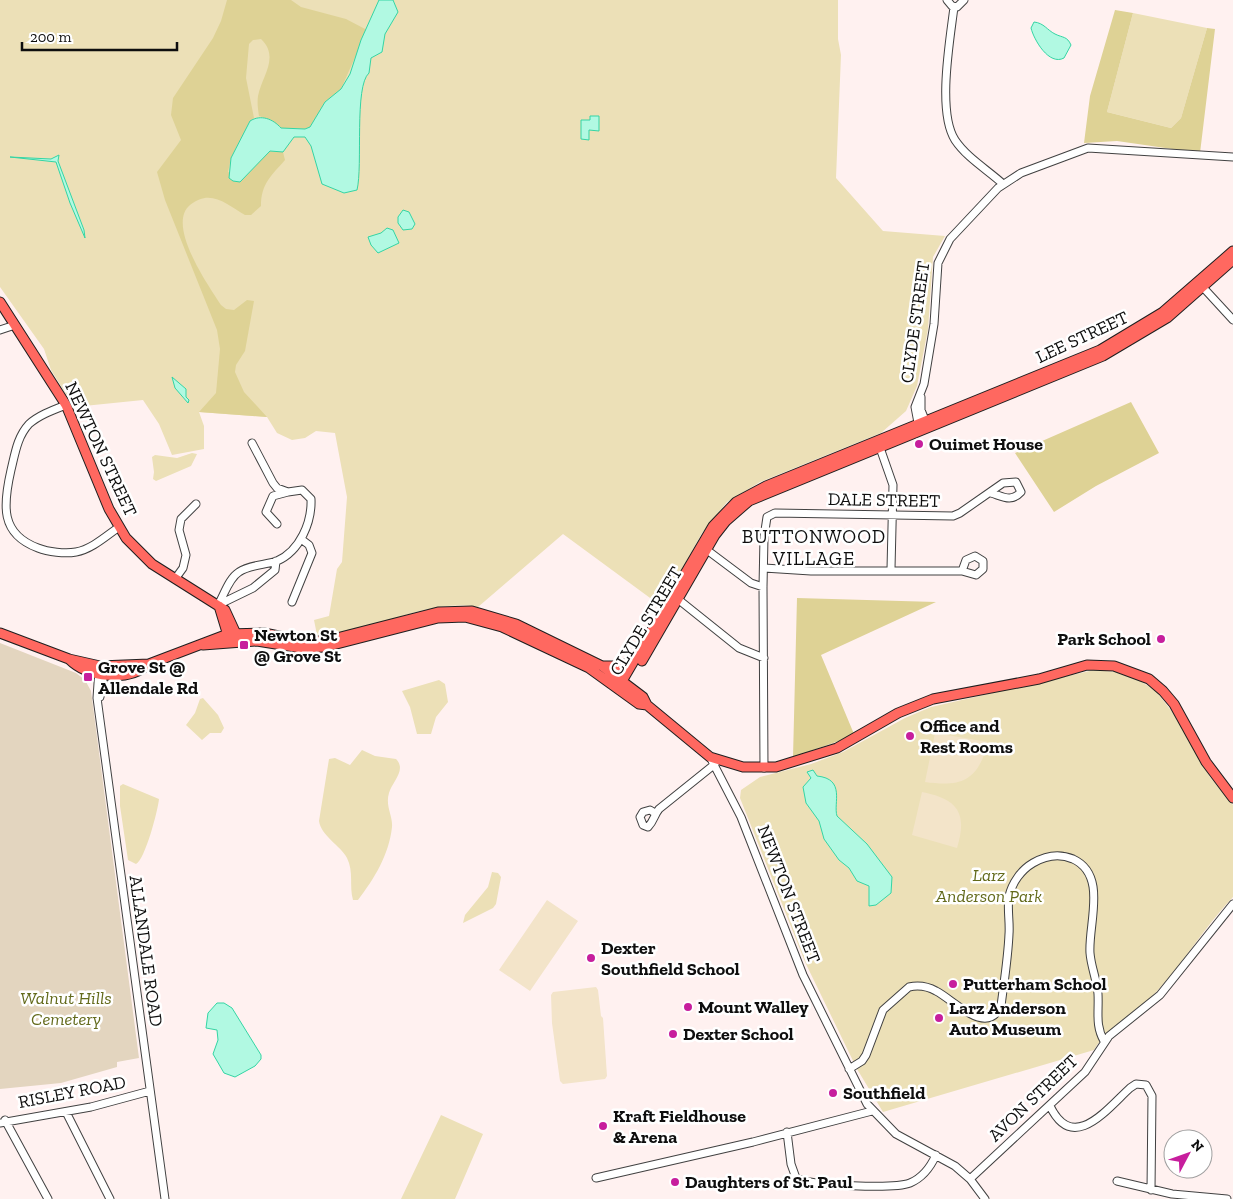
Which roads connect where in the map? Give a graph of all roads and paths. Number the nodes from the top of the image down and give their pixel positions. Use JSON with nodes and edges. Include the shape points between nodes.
{"nodes":[{"id":1,"x":947,"y":0,"type":"edge"},
{"id":2,"x":964,"y":0,"type":"edge"},
{"id":3,"x":954,"y":7,"type":"junction"},
{"id":4,"x":1233,"y":157,"type":"edge"},
{"id":5,"x":1003,"y":184,"type":"junction"},
{"id":6,"x":1233,"y":251,"type":"edge"},
{"id":7,"x":1233,"y":260,"type":"edge"},
{"id":8,"x":1201,"y":286,"type":"junction"},
{"id":9,"x":0,"y":302,"type":"edge"},
{"id":10,"x":1233,"y":320,"type":"edge"},
{"id":11,"x":15,"y":326,"type":"junction"},
{"id":12,"x":0,"y":330,"type":"edge"},
{"id":13,"x":66,"y":405,"type":"junction"},
{"id":14,"x":923,"y":426,"type":"junction"},
{"id":15,"x":252,"y":443,"type":"dead end"},
{"id":16,"x":878,"y":444,"type":"junction"},
{"id":17,"x":288,"y":492,"type":"junction"},
{"id":18,"x":990,"y":493,"type":"dead end"},
{"id":19,"x":196,"y":504,"type":"dead end"},
{"id":20,"x":894,"y":516,"type":"junction"},
{"id":21,"x":277,"y":524,"type":"dead end"},
{"id":22,"x":119,"y":527,"type":"junction"},
{"id":23,"x":301,"y":539,"type":"junction"},
{"id":24,"x":704,"y":547,"type":"junction"},
{"id":25,"x":276,"y":561,"type":"junction"},
{"id":26,"x":764,"y":568,"type":"junction"},
{"id":27,"x":891,"y":569,"type":"junction"},
{"id":28,"x":962,"y":571,"type":"dead end"},
{"id":29,"x":175,"y":579,"type":"junction"},
{"id":30,"x":763,"y":587,"type":"junction"},
{"id":31,"x":676,"y":598,"type":"junction"},
{"id":32,"x":292,"y":602,"type":"dead end"},
{"id":33,"x":218,"y":605,"type":"junction"},
{"id":34,"x":0,"y":633,"type":"edge"},
{"id":35,"x":233,"y":637,"type":"junction"},
{"id":36,"x":764,"y":658,"type":"junction"},
{"id":37,"x":636,"y":659,"type":"junction"},
{"id":38,"x":602,"y":666,"type":"junction"},
{"id":39,"x":100,"y":672,"type":"junction"},
{"id":40,"x":622,"y":686,"type":"junction"},
{"id":41,"x":713,"y":760,"type":"junction"},
{"id":42,"x":764,"y":768,"type":"junction"},
{"id":43,"x":1233,"y":798,"type":"edge"},
{"id":44,"x":655,"y":814,"type":"dead end"},
{"id":45,"x":1233,"y":904,"type":"edge"},
{"id":46,"x":1104,"y":1041,"type":"junction"},
{"id":47,"x":849,"y":1069,"type":"junction"},
{"id":48,"x":150,"y":1091,"type":"junction"},
{"id":49,"x":1050,"y":1106,"type":"junction"},
{"id":50,"x":66,"y":1112,"type":"junction"},
{"id":51,"x":874,"y":1113,"type":"junction"},
{"id":52,"x":2,"y":1121,"type":"edge"},
{"id":53,"x":788,"y":1132,"type":"junction"},
{"id":54,"x":936,"y":1155,"type":"junction"},
{"id":55,"x":596,"y":1178,"type":"dead end"},
{"id":56,"x":970,"y":1179,"type":"junction"},
{"id":57,"x":1117,"y":1181,"type":"dead end"},
{"id":58,"x":1151,"y":1190,"type":"junction"},
{"id":59,"x":48,"y":1199,"type":"edge"},
{"id":60,"x":110,"y":1199,"type":"edge"},
{"id":61,"x":165,"y":1199,"type":"edge"},
{"id":62,"x":985,"y":1199,"type":"edge"},
{"id":63,"x":1226,"y":1199,"type":"edge"}],
"edges":[{"from":1,"to":3,"type":"street"},
{"from":2,"to":3,"type":"street","via":[[960,6]]},
{"from":3,"to":5,"type":"street","via":[[946,95],[954,138]]},
{"from":4,"to":5,"type":"street","name":"CLYDE STREET","via":[[1088,148],[1050,161]]},
{"from":5,"to":14,"type":"street","name":"CLYDE STREET","via":[[950,239],[942,255],[921,396]]},
{"from":6,"to":8,"type":"main road","name":"LEE STREET"},
{"from":7,"to":8,"type":"main road","name":"LEE STREET"},
{"from":8,"to":10,"type":"street"},
{"from":8,"to":14,"type":"main road","name":"LEE STREET","via":[[1100,350]]},
{"from":9,"to":11,"type":"main road","name":"NEWTON STREET"},
{"from":11,"to":12,"type":"street"},
{"from":11,"to":13,"type":"main road","name":"NEWTON STREET"},
{"from":13,"to":22,"type":"main road","name":"NEWTON STREET"},
{"from":13,"to":22,"type":"street","via":[[34,420],[20,436],[8,484],[6,520],[16,537],[25,544],[57,552],[76,552],[89,547]]},
{"from":14,"to":16,"type":"main road","name":"CLYDE STREET"},
{"from":15,"to":17,"type":"street","via":[[273,484]]},
{"from":16,"to":20,"type":"street","via":[[892,478]]},
{"from":16,"to":24,"type":"main road","name":"CLYDE STREET","via":[[742,498],[720,516]]},
{"from":17,"to":21,"type":"street","via":[[273,496],[266,512]]},
{"from":17,"to":23,"type":"street","via":[[302,490],[311,499],[312,514]]},
{"from":18,"to":20,"type":"street","name":"DALE STREET","via":[[953,516]]},
{"from":19,"to":29,"type":"street","via":[[181,519],[179,530],[186,555],[183,568]]},
{"from":20,"to":26,"type":"street","name":"DALE STREET","via":[[771,515],[765,520]]},
{"from":20,"to":27,"type":"street"},
{"from":22,"to":29,"type":"main road","name":"NEWTON STREET","via":[[140,554]]},
{"from":23,"to":25,"type":"street"},
{"from":23,"to":32,"type":"street","via":[[310,545],[312,553]]},
{"from":24,"to":30,"type":"street","via":[[751,584]]},
{"from":24,"to":31,"type":"main road","name":"CLYDE STREET"},
{"from":25,"to":33,"type":"street","via":[[275,570],[253,588]]},
{"from":25,"to":33,"type":"street","via":[[240,571]]},
{"from":26,"to":27,"type":"street","via":[[811,571]]},
{"from":26,"to":30,"type":"street"},
{"from":27,"to":28,"type":"street"},
{"from":29,"to":33,"type":"main road","name":"NEWTON STREET"},
{"from":30,"to":36,"type":"street"},
{"from":31,"to":36,"type":"street","via":[[739,648]]},
{"from":31,"to":37,"type":"main road","name":"CLYDE STREET"},
{"from":31,"to":40,"type":"main road","name":"CLYDE STREET"},
{"from":33,"to":35,"type":"main road","name":"NEWTON STREET","via":[[229,615]]},
{"from":34,"to":39,"type":"main road","via":[[69,659],[77,667]]},
{"from":35,"to":38,"type":"main road","name":"NEWTON STREET","via":[[264,633],[303,641],[325,641],[438,612],[472,611],[506,620]]},
{"from":35,"to":39,"type":"main road","via":[[149,664]]},
{"from":35,"to":40,"type":"main road","name":"NEWTON STREET","via":[[301,648],[325,647],[438,618],[465,617],[513,632]]},
{"from":36,"to":42,"type":"street"},
{"from":37,"to":38,"type":"main road","name":"CLYDE STREET","via":[[621,666]]},
{"from":37,"to":40,"type":"main road","name":"CLYDE STREET"},
{"from":38,"to":40,"type":"main road","name":"NEWTON STREET"},
{"from":39,"to":48,"type":"street","name":"ALLANDALE ROAD","via":[[97,689],[99,708]]},
{"from":40,"to":41,"type":"main road","name":"NEWTON STREET","via":[[643,697],[647,706]]},
{"from":41,"to":42,"type":"main road"},
{"from":41,"to":44,"type":"street"},
{"from":41,"to":47,"type":"street","name":"NEWTON STREET","via":[[741,817],[800,969]]},
{"from":42,"to":43,"type":"main road","via":[[784,766],[837,748],[898,713],[933,699],[1039,679],[1087,665],[1114,666],[1149,679],[1163,691],[1174,704],[1206,762]]},
{"from":45,"to":46,"type":"street","name":"AVON STREET","via":[[1160,994]]},
{"from":46,"to":47,"type":"street","via":[[1096,1021],[1098,995],[1090,942],[1094,907],[1089,875],[1078,862],[1054,855],[1035,862],[1022,872],[1009,896],[1009,935],[998,1012],[990,1018],[981,1019],[966,1013],[926,986],[909,987],[883,1010],[866,1055]]},
{"from":46,"to":49,"type":"street","name":"AVON STREET","via":[[1085,1072]]},
{"from":47,"to":51,"type":"street","name":"NEWTON STREET"},
{"from":48,"to":50,"type":"street","name":"RISLEY ROAD"},
{"from":48,"to":61,"type":"street","name":"ALLANDALE ROAD"},
{"from":49,"to":56,"type":"street","name":"AVON STREET"},
{"from":49,"to":58,"type":"street","via":[[1063,1125],[1079,1127],[1096,1119],[1136,1084],[1146,1085],[1152,1096]]},
{"from":50,"to":52,"type":"street","name":"RISLEY ROAD"},
{"from":50,"to":60,"type":"street"},
{"from":51,"to":53,"type":"street"},
{"from":51,"to":54,"type":"street","name":"NEWTON STREET","via":[[896,1134]]},
{"from":52,"to":59,"type":"street"},
{"from":53,"to":54,"type":"street","via":[[791,1164],[796,1178],[817,1184],[910,1183],[926,1171]]},
{"from":53,"to":55,"type":"street"},
{"from":54,"to":56,"type":"street","name":"NEWTON STREET","via":[[948,1160]]},
{"from":56,"to":62,"type":"street","name":"NEWTON STREET"},
{"from":57,"to":58,"type":"street"},
{"from":58,"to":63,"type":"street"}]}
